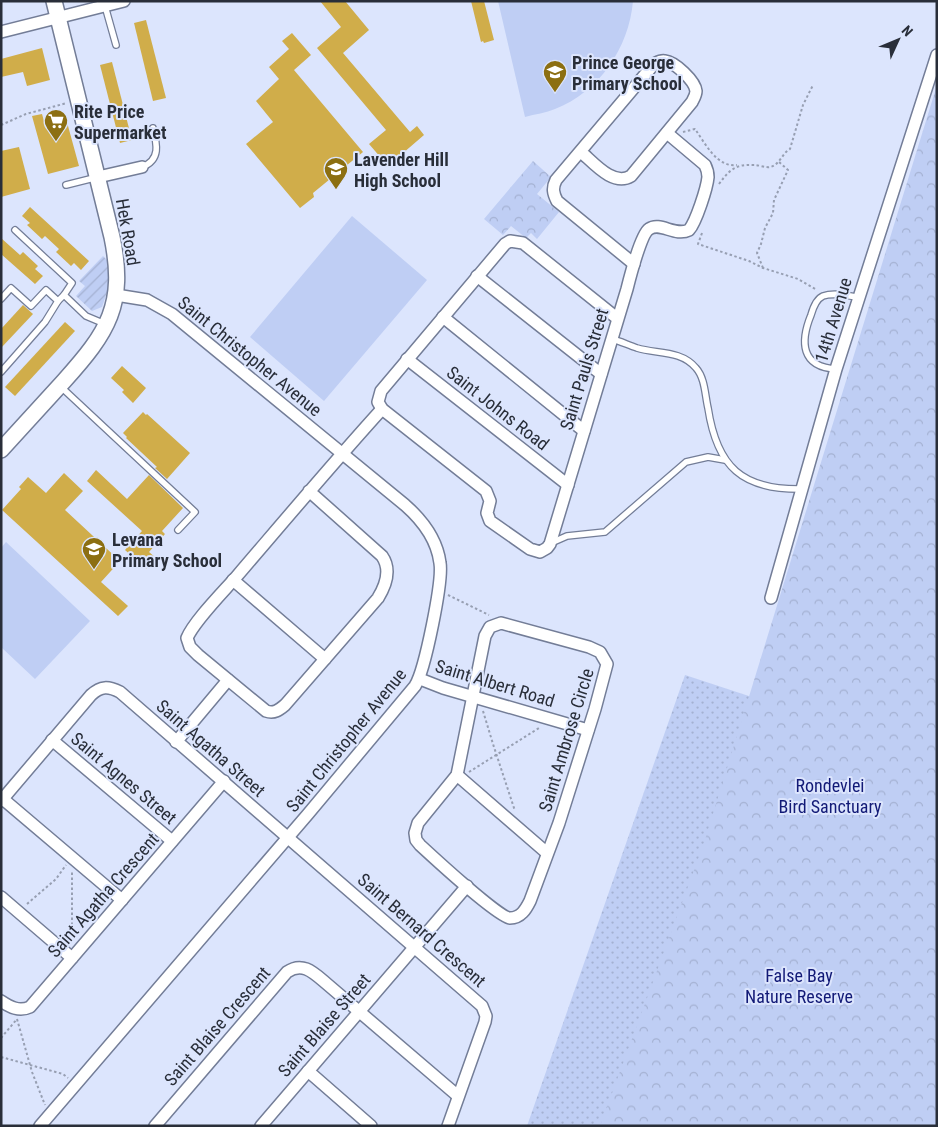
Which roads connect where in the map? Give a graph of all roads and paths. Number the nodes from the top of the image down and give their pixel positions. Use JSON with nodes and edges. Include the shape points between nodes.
{"nodes":[{"id":1,"x":54,"y":1,"type":"edge"},
{"id":2,"x":124,"y":1,"type":"edge"},
{"id":3,"x":105,"y":6,"type":"junction"},
{"id":4,"x":58,"y":18,"type":"junction"},
{"id":5,"x":1,"y":32,"type":"edge"},
{"id":6,"x":116,"y":45,"type":"dead end"},
{"id":7,"x":937,"y":55,"type":"edge"},
{"id":8,"x":812,"y":85,"type":"dead end"},
{"id":9,"x":67,"y":103,"type":"dead end"},
{"id":10,"x":1,"y":125,"type":"edge"},
{"id":11,"x":153,"y":128,"type":"dead end"},
{"id":12,"x":667,"y":133,"type":"junction"},
{"id":13,"x":581,"y":152,"type":"junction"},
{"id":14,"x":779,"y":162,"type":"junction"},
{"id":15,"x":739,"y":165,"type":"junction"},
{"id":16,"x":142,"y":167,"type":"joint"},
{"id":17,"x":98,"y":177,"type":"junction"},
{"id":18,"x":66,"y":185,"type":"dead end"},
{"id":19,"x":717,"y":186,"type":"dead end"},
{"id":20,"x":704,"y":226,"type":"dead end"},
{"id":21,"x":15,"y":230,"type":"dead end"},
{"id":22,"x":634,"y":264,"type":"junction"},
{"id":23,"x":763,"y":268,"type":"junction"},
{"id":24,"x":477,"y":276,"type":"junction"},
{"id":25,"x":64,"y":295,"type":"junction"},
{"id":26,"x":116,"y":295,"type":"junction"},
{"id":27,"x":826,"y":295,"type":"junction"},
{"id":28,"x":858,"y":297,"type":"junction"},
{"id":29,"x":1,"y":299,"type":"edge"},
{"id":30,"x":58,"y":302,"type":"junction"},
{"id":31,"x":443,"y":317,"type":"junction"},
{"id":32,"x":618,"y":319,"type":"junction"},
{"id":33,"x":107,"y":325,"type":"junction"},
{"id":34,"x":612,"y":338,"type":"junction"},
{"id":35,"x":407,"y":359,"type":"junction"},
{"id":36,"x":836,"y":369,"type":"junction"},
{"id":37,"x":1,"y":372,"type":"edge"},
{"id":38,"x":601,"y":374,"type":"junction"},
{"id":39,"x":60,"y":386,"type":"junction"},
{"id":40,"x":382,"y":409,"type":"junction"},
{"id":41,"x":584,"y":431,"type":"junction"},
{"id":42,"x":1,"y":450,"type":"edge"},
{"id":43,"x":343,"y":452,"type":"junction"},
{"id":44,"x":725,"y":460,"type":"junction"},
{"id":45,"x":568,"y":485,"type":"junction"},
{"id":46,"x":802,"y":489,"type":"junction"},
{"id":47,"x":309,"y":491,"type":"junction"},
{"id":48,"x":178,"y":530,"type":"dead end"},
{"id":49,"x":550,"y":544,"type":"junction"},
{"id":50,"x":233,"y":580,"type":"junction"},
{"id":51,"x":437,"y":591,"type":"junction"},
{"id":52,"x":771,"y":598,"type":"dead end"},
{"id":53,"x":501,"y":624,"type":"junction"},
{"id":54,"x":326,"y":659,"type":"junction"},
{"id":55,"x":420,"y":678,"type":"junction"},
{"id":56,"x":228,"y":680,"type":"junction"},
{"id":57,"x":478,"y":698,"type":"junction"},
{"id":58,"x":552,"y":719,"type":"junction"},
{"id":59,"x":588,"y":730,"type":"junction"},
{"id":60,"x":52,"y":740,"type":"junction"},
{"id":61,"x":176,"y":742,"type":"junction"},
{"id":62,"x":497,"y":756,"type":"junction"},
{"id":63,"x":459,"y":776,"type":"junction"},
{"id":64,"x":224,"y":781,"type":"junction"},
{"id":65,"x":2,"y":800,"type":"edge"},
{"id":66,"x":516,"y":825,"type":"junction"},
{"id":67,"x":288,"y":838,"type":"junction"},
{"id":68,"x":172,"y":842,"type":"junction"},
{"id":69,"x":547,"y":853,"type":"junction"},
{"id":70,"x":72,"y":858,"type":"junction"},
{"id":71,"x":467,"y":886,"type":"junction"},
{"id":72,"x":1,"y":897,"type":"edge"},
{"id":73,"x":122,"y":900,"type":"junction"},
{"id":74,"x":19,"y":913,"type":"junction"},
{"id":75,"x":415,"y":946,"type":"junction"},
{"id":76,"x":72,"y":958,"type":"junction"},
{"id":77,"x":1,"y":1001,"type":"edge"},
{"id":78,"x":359,"y":1012,"type":"junction"},
{"id":79,"x":17,"y":1014,"type":"junction"},
{"id":80,"x":1,"y":1038,"type":"edge"},
{"id":81,"x":1,"y":1057,"type":"edge"},
{"id":82,"x":30,"y":1065,"type":"junction"},
{"id":83,"x":308,"y":1071,"type":"junction"},
{"id":84,"x":76,"y":1084,"type":"junction"},
{"id":85,"x":458,"y":1096,"type":"junction"},
{"id":86,"x":43,"y":1122,"type":"edge"},
{"id":87,"x":155,"y":1126,"type":"edge"},
{"id":88,"x":261,"y":1126,"type":"edge"},
{"id":89,"x":371,"y":1126,"type":"edge"},
{"id":90,"x":448,"y":1126,"type":"edge"}],
"edges":[{"from":1,"to":4,"type":"street","name":"Hek Road"},
{"from":2,"to":3,"type":"street"},
{"from":3,"to":4,"type":"street"},
{"from":3,"to":6,"type":"lane"},
{"from":4,"to":5,"type":"street"},
{"from":4,"to":17,"type":"street","name":"Hek Road"},
{"from":7,"to":28,"type":"street","name":"14th Avenue"},
{"from":8,"to":14,"type":"path","via":[[790,149]]},
{"from":9,"to":10,"type":"path","via":[[26,114]]},
{"from":11,"to":16,"type":"lane","via":[[158,150],[152,162]]},
{"from":12,"to":13,"type":"street","via":[[626,179],[612,177]]},
{"from":12,"to":13,"type":"street","via":[[692,102],[696,90],[689,78],[671,63],[662,61],[650,67]]},
{"from":12,"to":15,"type":"path","via":[[695,129],[717,160],[732,166]]},
{"from":12,"to":22,"type":"street","name":"Saint Pauls Street","via":[[705,165],[708,178],[693,226],[684,233],[657,226],[648,229]]},
{"from":13,"to":22,"type":"street","via":[[554,185],[557,201]]},
{"from":14,"to":15,"type":"path","via":[[770,167]]},
{"from":14,"to":23,"type":"path","via":[[788,170],[774,200],[773,213],[758,253]]},
{"from":15,"to":19,"type":"path","via":[[727,172]]},
{"from":16,"to":17,"type":"street","name":"Hek Road"},
{"from":17,"to":18,"type":"lane"},
{"from":17,"to":26,"type":"street","name":"Hek Road","via":[[116,259]]},
{"from":20,"to":23,"type":"path","via":[[698,244]]},
{"from":21,"to":25,"type":"lane","via":[[72,283]]},
{"from":22,"to":32,"type":"street","name":"Saint Pauls Street"},
{"from":23,"to":27,"type":"path","via":[[798,279]]},
{"from":24,"to":31,"type":"street"},
{"from":24,"to":32,"type":"street","via":[[505,244],[517,241]]},
{"from":24,"to":38,"type":"street"},
{"from":25,"to":30,"type":"lane"},
{"from":25,"to":33,"type":"lane","via":[[86,316]]},
{"from":26,"to":33,"type":"street","name":"Hek Road"},
{"from":26,"to":43,"type":"street","name":"Saint Christopher Avenue","via":[[147,300],[164,308]]},
{"from":27,"to":28,"type":"lane"},
{"from":27,"to":36,"type":"lane","via":[[820,298],[812,312],[804,349],[818,365]]},
{"from":28,"to":36,"type":"street","name":"14th Avenue"},
{"from":29,"to":30,"type":"lane","via":[[11,288],[31,306],[46,290]]},
{"from":30,"to":37,"type":"lane","via":[[46,322]]},
{"from":31,"to":35,"type":"street"},
{"from":31,"to":41,"type":"street"},
{"from":32,"to":34,"type":"street","name":"Saint Pauls Street"},
{"from":33,"to":39,"type":"street","name":"Hek Road","via":[[88,354]]},
{"from":34,"to":38,"type":"street","name":"Saint Pauls Street"},
{"from":34,"to":44,"type":"lane","via":[[636,348],[674,354],[697,368],[711,425]]},
{"from":35,"to":40,"type":"street","via":[[379,394],[378,402]]},
{"from":35,"to":45,"type":"street","name":"Saint Johns Road"},
{"from":36,"to":46,"type":"street","name":"14th Avenue"},
{"from":38,"to":41,"type":"street","name":"Saint Pauls Street"},
{"from":39,"to":42,"type":"street","name":"Hek Road"},
{"from":39,"to":48,"type":"lane","via":[[195,512]]},
{"from":40,"to":43,"type":"street"},
{"from":40,"to":49,"type":"street","via":[[486,491],[490,501],[487,513],[490,521],[535,551],[544,550]]},
{"from":41,"to":45,"type":"street","name":"Saint Pauls Street"},
{"from":43,"to":47,"type":"street"},
{"from":43,"to":51,"type":"street","name":"Saint Christopher Avenue","via":[[422,522],[434,543],[440,563]]},
{"from":44,"to":46,"type":"lane","via":[[738,474],[750,480],[781,489]]},
{"from":44,"to":49,"type":"lane","via":[[708,457],[686,462],[604,532],[566,536]]},
{"from":45,"to":49,"type":"street","name":"Saint Pauls Street"},
{"from":46,"to":52,"type":"street","name":"14th Avenue"},
{"from":47,"to":50,"type":"street"},
{"from":47,"to":54,"type":"street","via":[[374,548],[387,566],[383,590]]},
{"from":50,"to":54,"type":"street"},
{"from":50,"to":56,"type":"street","via":[[187,638],[198,656]]},
{"from":51,"to":53,"type":"path","via":[[472,606]]},
{"from":51,"to":55,"type":"street","name":"Saint Christopher Avenue"},
{"from":53,"to":57,"type":"street","name":"Saint Ambrose Circle","via":[[490,626],[487,631]]},
{"from":53,"to":59,"type":"street","name":"Saint Ambrose Circle","via":[[589,647],[605,658],[606,673]]},
{"from":54,"to":56,"type":"street","via":[[285,705],[274,712],[266,711]]},
{"from":55,"to":57,"type":"street","name":"Saint Albert Road"},
{"from":55,"to":67,"type":"street","name":"Saint Christopher Avenue"},
{"from":56,"to":61,"type":"street"},
{"from":57,"to":58,"type":"street","name":"Saint Albert Road"},
{"from":57,"to":62,"type":"path"},
{"from":57,"to":63,"type":"street","name":"Saint Ambrose Circle"},
{"from":58,"to":59,"type":"street","name":"Saint Albert Road"},
{"from":58,"to":62,"type":"path"},
{"from":59,"to":69,"type":"street","name":"Saint Ambrose Circle"},
{"from":60,"to":61,"type":"street","name":"Saint Agatha Street","via":[[91,695],[108,687],[120,692]]},
{"from":60,"to":65,"type":"street"},
{"from":60,"to":68,"type":"street","name":"Saint Agnes Street"},
{"from":61,"to":64,"type":"street","name":"Saint Agatha Street"},
{"from":62,"to":63,"type":"path"},
{"from":62,"to":66,"type":"path","via":[[518,820]]},
{"from":63,"to":66,"type":"street"},
{"from":63,"to":71,"type":"street","name":"Saint Ambrose Circle","via":[[418,823],[415,833],[420,846]]},
{"from":64,"to":67,"type":"street","name":"Saint Agatha Street"},
{"from":64,"to":68,"type":"street","name":"Saint Agatha Crescent"},
{"from":65,"to":70,"type":"street"},
{"from":66,"to":69,"type":"street"},
{"from":67,"to":75,"type":"street","name":"Saint Bernard Crescent"},
{"from":67,"to":84,"type":"street","name":"Saint Christopher Avenue"},
{"from":68,"to":73,"type":"street","name":"Saint Agatha Crescent"},
{"from":69,"to":71,"type":"street","name":"Saint Ambrose Circle","via":[[527,908],[514,918],[504,916]]},
{"from":70,"to":73,"type":"street"},
{"from":70,"to":74,"type":"path","via":[[56,879]]},
{"from":70,"to":76,"type":"path"},
{"from":71,"to":75,"type":"street"},
{"from":72,"to":74,"type":"street"},
{"from":73,"to":76,"type":"street","name":"Saint Agatha Crescent"},
{"from":74,"to":76,"type":"street"},
{"from":75,"to":78,"type":"street","name":"Saint Blaise Street"},
{"from":75,"to":85,"type":"street","name":"Saint Bernard Crescent","via":[[485,1010],[485,1022]]},
{"from":76,"to":79,"type":"street","name":"Saint Agatha Crescent","via":[[30,1007]]},
{"from":77,"to":79,"type":"street"},
{"from":78,"to":83,"type":"street","name":"Saint Blaise Street"},
{"from":78,"to":85,"type":"street","name":"Saint Blaise Crescent"},
{"from":78,"to":87,"type":"street","name":"Saint Blaise Crescent","via":[[311,971],[301,966],[292,969]]},
{"from":79,"to":80,"type":"path"},
{"from":79,"to":82,"type":"path"},
{"from":81,"to":82,"type":"path"},
{"from":82,"to":84,"type":"path","via":[[63,1074]]},
{"from":82,"to":86,"type":"path","via":[[44,1104]]},
{"from":83,"to":88,"type":"street","name":"Saint Blaise Street"},
{"from":83,"to":89,"type":"street"},
{"from":84,"to":86,"type":"street","name":"Saint Christopher Avenue"},
{"from":85,"to":90,"type":"street","name":"Saint Bernard Crescent"}]}
